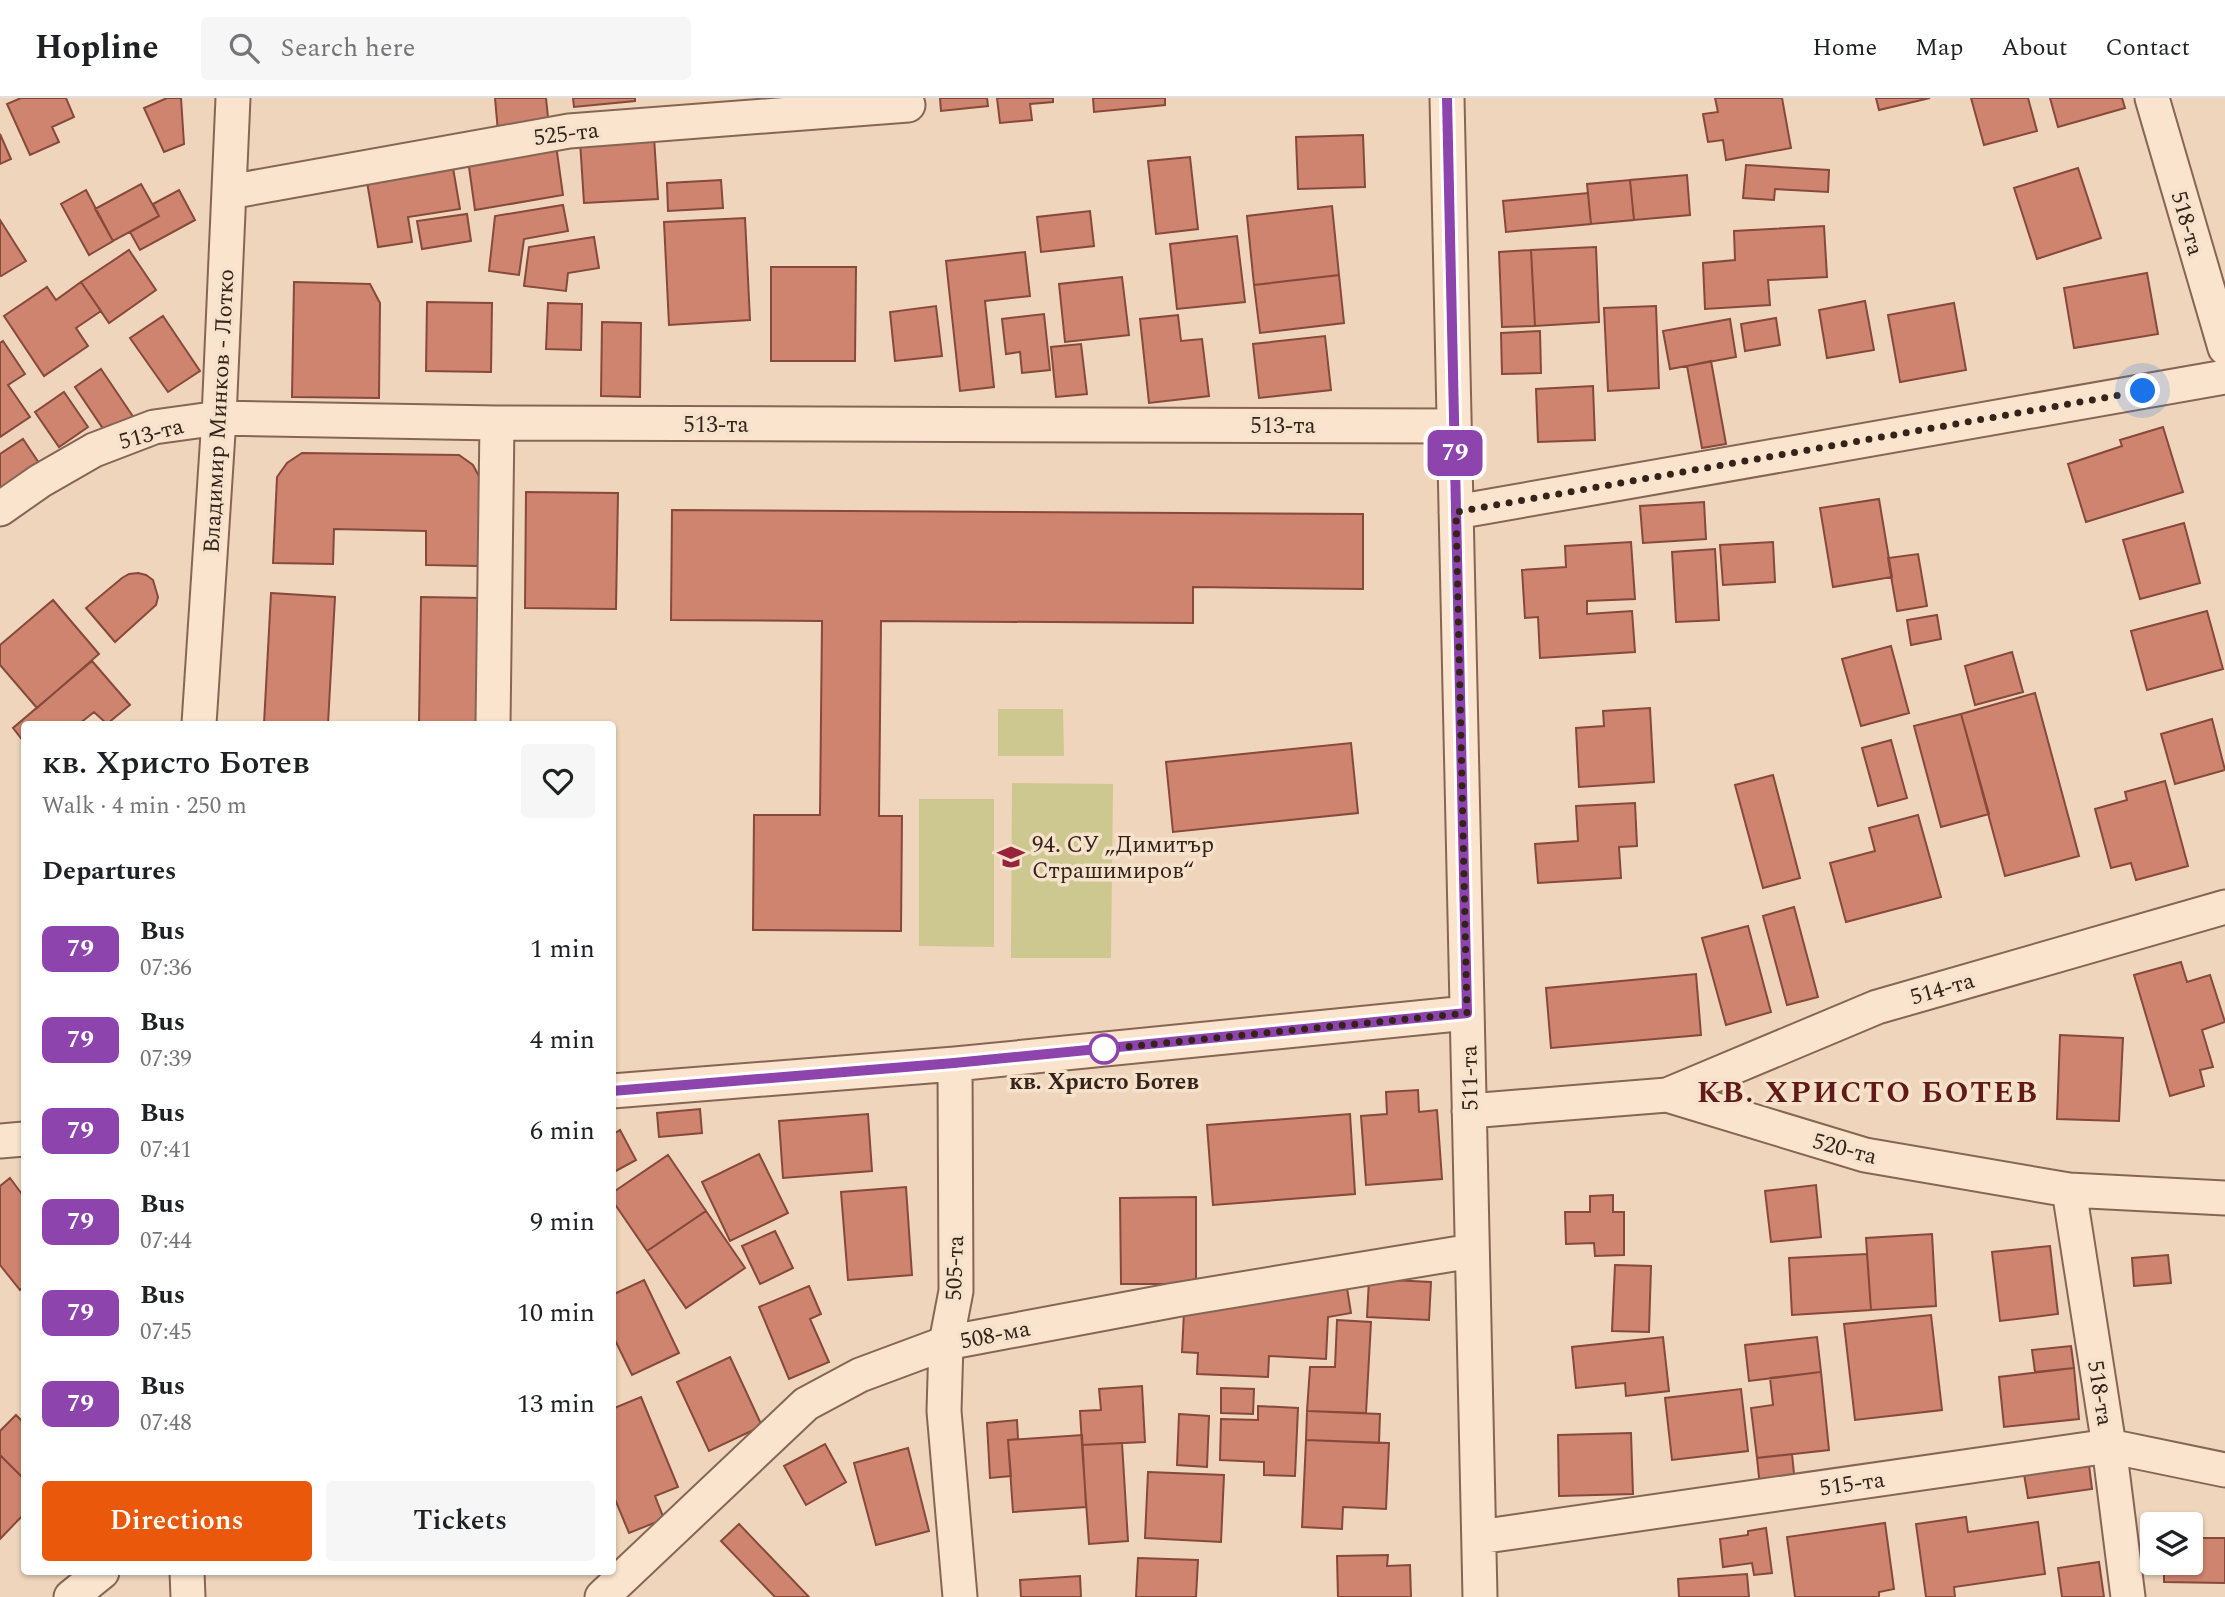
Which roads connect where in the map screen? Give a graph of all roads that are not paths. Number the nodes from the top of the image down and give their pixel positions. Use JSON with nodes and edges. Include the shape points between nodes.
{"nodes":[{"id":1,"x":233,"y":98,"type":"edge"},
{"id":2,"x":1447,"y":98,"type":"edge"},
{"id":3,"x":2152,"y":98,"type":"edge"},
{"id":4,"x":908,"y":105,"type":"dead end"},
{"id":5,"x":229,"y":192,"type":"junction"},
{"id":6,"x":2225,"y":348,"type":"edge"},
{"id":7,"x":2225,"y":377,"type":"edge"},
{"id":8,"x":219,"y":418,"type":"junction"},
{"id":9,"x":497,"y":423,"type":"junction"},
{"id":10,"x":1454,"y":426,"type":"junction"},
{"id":11,"x":0,"y":509,"type":"edge"},
{"id":12,"x":1456,"y":512,"type":"junction"},
{"id":13,"x":199,"y":721,"type":"edge"},
{"id":14,"x":493,"y":721,"type":"edge"},
{"id":15,"x":2225,"y":906,"type":"edge"},
{"id":16,"x":1467,"y":1013,"type":"junction"},
{"id":17,"x":954,"y":1063,"type":"junction"},
{"id":18,"x":616,"y":1091,"type":"edge"},
{"id":19,"x":1667,"y":1095,"type":"junction"},
{"id":20,"x":1469,"y":1111,"type":"junction"},
{"id":21,"x":21,"y":1139,"type":"edge"},
{"id":22,"x":0,"y":1141,"type":"edge"},
{"id":23,"x":2069,"y":1190,"type":"junction"},
{"id":24,"x":2225,"y":1198,"type":"edge"},
{"id":25,"x":1472,"y":1251,"type":"junction"},
{"id":26,"x":946,"y":1343,"type":"junction"},
{"id":27,"x":2109,"y":1446,"type":"junction"},
{"id":28,"x":2225,"y":1470,"type":"edge"},
{"id":29,"x":1479,"y":1537,"type":"junction"},
{"id":30,"x":98,"y":1575,"type":"edge"},
{"id":31,"x":187,"y":1575,"type":"edge"},
{"id":32,"x":71,"y":1597,"type":"edge"},
{"id":33,"x":188,"y":1597,"type":"edge"},
{"id":34,"x":602,"y":1597,"type":"edge"},
{"id":35,"x":960,"y":1597,"type":"edge"},
{"id":36,"x":1480,"y":1597,"type":"edge"},
{"id":37,"x":2128,"y":1597,"type":"edge"}],
"edges":[{"from":1,"to":5,"type":"street","name":"Владимир Минков - Лотко"},
{"from":2,"to":10,"type":"street","name":"511-та"},
{"from":3,"to":6,"type":"street","name":"518-та"},
{"from":4,"to":5,"type":"street","name":"525-та","via":[[569,131]]},
{"from":5,"to":8,"type":"street","name":"Владимир Минков - Лотко"},
{"from":7,"to":12,"type":"street"},
{"from":8,"to":9,"type":"street","name":"513-та"},
{"from":8,"to":11,"type":"street","name":"513-та","via":[[154,427],[94,450]]},
{"from":8,"to":13,"type":"street","name":"Владимир Минков - Лотко"},
{"from":9,"to":10,"type":"street","name":"513-та"},
{"from":9,"to":14,"type":"street"},
{"from":10,"to":12,"type":"street","name":"511-та"},
{"from":12,"to":16,"type":"street","name":"511-та"},
{"from":15,"to":19,"type":"street","name":"514-та","via":[[1877,1007]]},
{"from":16,"to":17,"type":"street"},
{"from":16,"to":20,"type":"street","name":"511-та"},
{"from":17,"to":18,"type":"street"},
{"from":17,"to":26,"type":"street","name":"505-та","via":[[956,1291]]},
{"from":19,"to":20,"type":"street","name":"520-та"},
{"from":19,"to":23,"type":"street","name":"520-та","via":[[1865,1155]]},
{"from":20,"to":25,"type":"street","name":"511-та"},
{"from":21,"to":22,"type":"street"},
{"from":23,"to":24,"type":"street","name":"520-та"},
{"from":23,"to":27,"type":"street","name":"518-та"},
{"from":25,"to":26,"type":"street","name":"508-ма"},
{"from":25,"to":29,"type":"street","name":"511-та"},
{"from":26,"to":34,"type":"street","name":"508-ма","via":[[860,1376],[806,1404]]},
{"from":26,"to":35,"type":"street","name":"505-та","via":[[944,1412]]},
{"from":27,"to":28,"type":"street","name":"515-та"},
{"from":27,"to":29,"type":"street","name":"515-та"},
{"from":27,"to":37,"type":"street","name":"518-та"},
{"from":29,"to":36,"type":"street","name":"511-та"},
{"from":30,"to":32,"type":"street"},
{"from":31,"to":33,"type":"street"}]}
